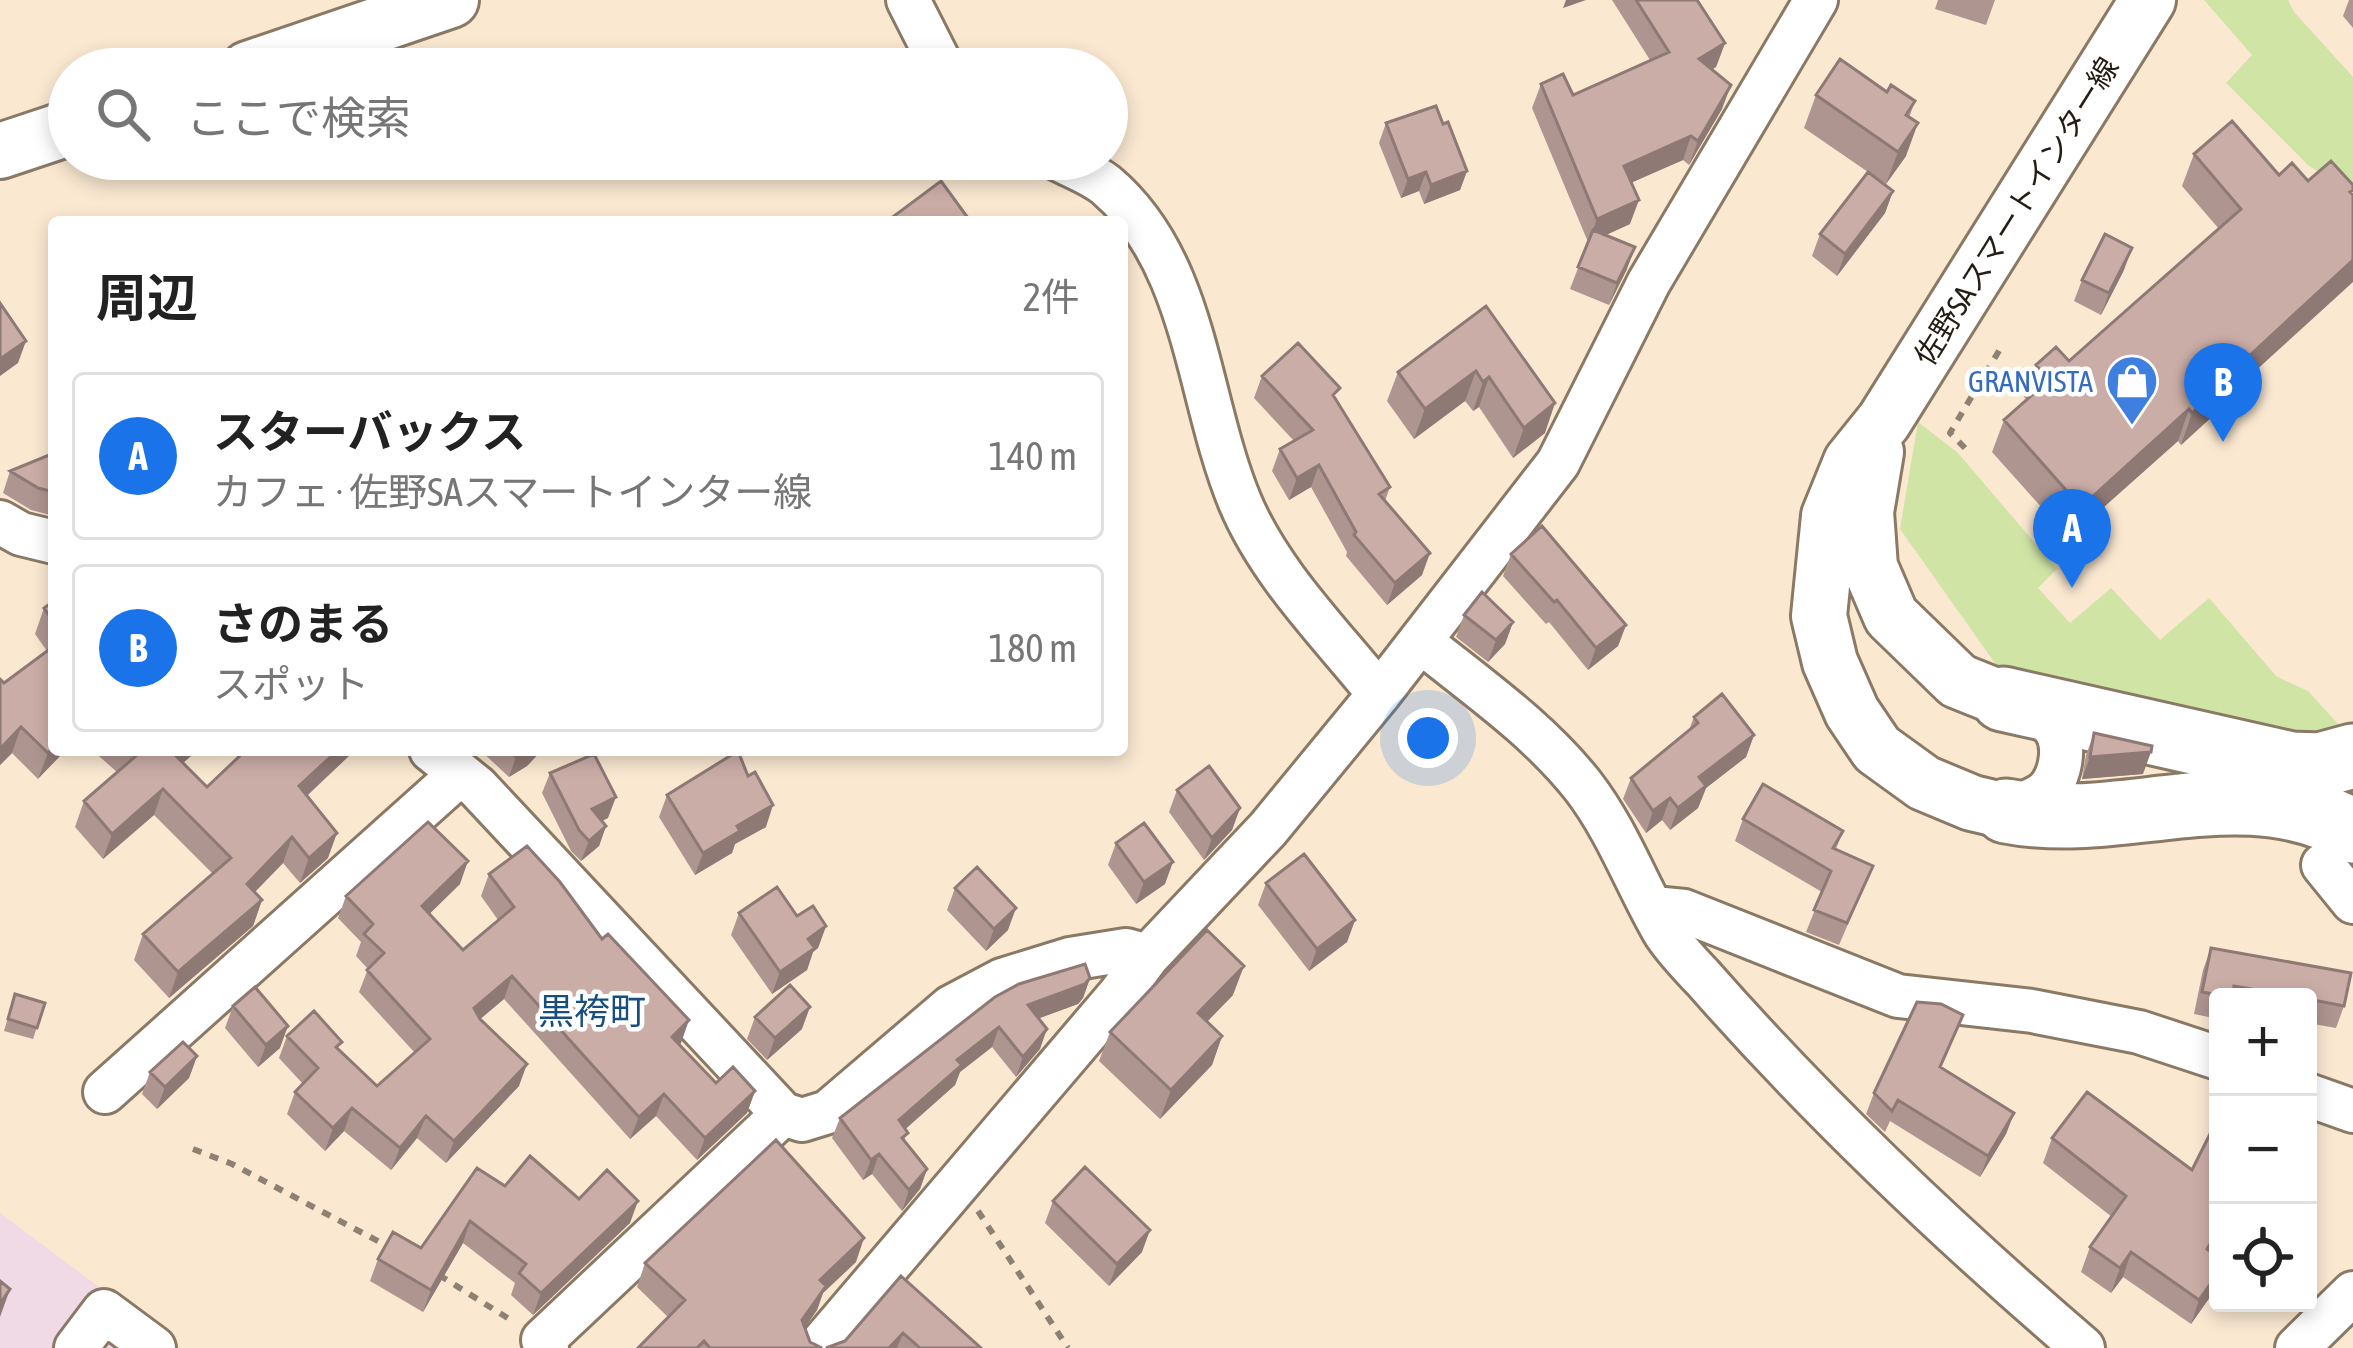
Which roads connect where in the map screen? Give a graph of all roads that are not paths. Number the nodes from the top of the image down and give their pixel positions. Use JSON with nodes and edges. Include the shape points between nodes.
{"nodes":[{"id":1,"x":451,"y":0,"type":"edge"},
{"id":2,"x":908,"y":0,"type":"edge"},
{"id":3,"x":1816,"y":0,"type":"edge"},
{"id":4,"x":2148,"y":0,"type":"edge"},
{"id":5,"x":310,"y":48,"type":"edge"},
{"id":6,"x":932,"y":48,"type":"edge"},
{"id":7,"x":48,"y":135,"type":"edge"},
{"id":8,"x":0,"y":151,"type":"edge"},
{"id":9,"x":1097,"y":180,"type":"edge"},
{"id":10,"x":1884,"y":421,"type":"junction"},
{"id":11,"x":0,"y":522,"type":"edge"},
{"id":12,"x":48,"y":541,"type":"edge"},
{"id":13,"x":1420,"y":640,"type":"junction"},
{"id":14,"x":1379,"y":694,"type":"junction"},
{"id":15,"x":2018,"y":704,"type":"junction"},
{"id":16,"x":2353,"y":756,"type":"edge"},
{"id":17,"x":446,"y":762,"type":"edge"},
{"id":18,"x":2006,"y":811,"type":"junction"},
{"id":19,"x":2338,"y":848,"type":"edge"},
{"id":20,"x":2353,"y":902,"type":"edge"},
{"id":21,"x":1654,"y":908,"type":"junction"},
{"id":22,"x":1148,"y":956,"type":"junction"},
{"id":23,"x":2209,"y":1055,"type":"edge"},
{"id":24,"x":105,"y":1092,"type":"dead end"},
{"id":25,"x":2311,"y":1096,"type":"edge"},
{"id":26,"x":2353,"y":1112,"type":"edge"},
{"id":27,"x":783,"y":1114,"type":"junction"},
{"id":28,"x":2353,"y":1293,"type":"edge"},
{"id":29,"x":545,"y":1344,"type":"edge"},
{"id":30,"x":76,"y":1348,"type":"edge"},
{"id":31,"x":154,"y":1348,"type":"edge"},
{"id":32,"x":818,"y":1348,"type":"edge"},
{"id":33,"x":2083,"y":1348,"type":"edge"},
{"id":34,"x":2296,"y":1348,"type":"edge"}],
"edges":[{"from":1,"to":5,"type":"main road"},
{"from":2,"to":6,"type":"street"},
{"from":3,"to":13,"type":"street","via":[[1649,282],[1558,463]]},
{"from":4,"to":10,"type":"main road","name":"佐野SAスマートインター線"},
{"from":7,"to":8,"type":"main road"},
{"from":9,"to":14,"type":"street","via":[[1156,247],[1240,503],[1267,554]]},
{"from":10,"to":15,"type":"main road","name":"佐野SAスマートインター線","via":[[1866,512],[1870,566],[1891,616],[1958,681]]},
{"from":10,"to":18,"type":"main road","name":"佐野SAスマートインター線","via":[[1851,462],[1829,516],[1819,616],[1830,662],[1877,749],[1924,783]]},
{"from":11,"to":12,"type":"street"},
{"from":13,"to":14,"type":"street"},
{"from":13,"to":21,"type":"street","via":[[1546,744],[1585,789]]},
{"from":14,"to":22,"type":"street","via":[[1268,829]]},
{"from":15,"to":16,"type":"highway","via":[[2291,764]]},
{"from":15,"to":18,"type":"street","via":[[2055,729],[2060,764],[2044,793]]},
{"from":17,"to":24,"type":"street"},
{"from":17,"to":27,"type":"street"},
{"from":18,"to":19,"type":"highway","via":[[2102,816],[2224,802],[2296,808]]},
{"from":19,"to":20,"type":"street"},
{"from":21,"to":23,"type":"street","via":[[1684,911],[1871,989],[2138,1032]]},
{"from":21,"to":33,"type":"street","via":[[1704,979],[1857,1142]]},
{"from":22,"to":27,"type":"street","via":[[1126,950],[1070,959],[1002,980],[951,1007],[828,1112],[802,1120]]},
{"from":22,"to":32,"type":"street"},
{"from":25,"to":26,"type":"street"},
{"from":27,"to":29,"type":"street"},
{"from":28,"to":34,"type":"street"},
{"from":30,"to":31,"type":"street","via":[[104,1311]]}]}
